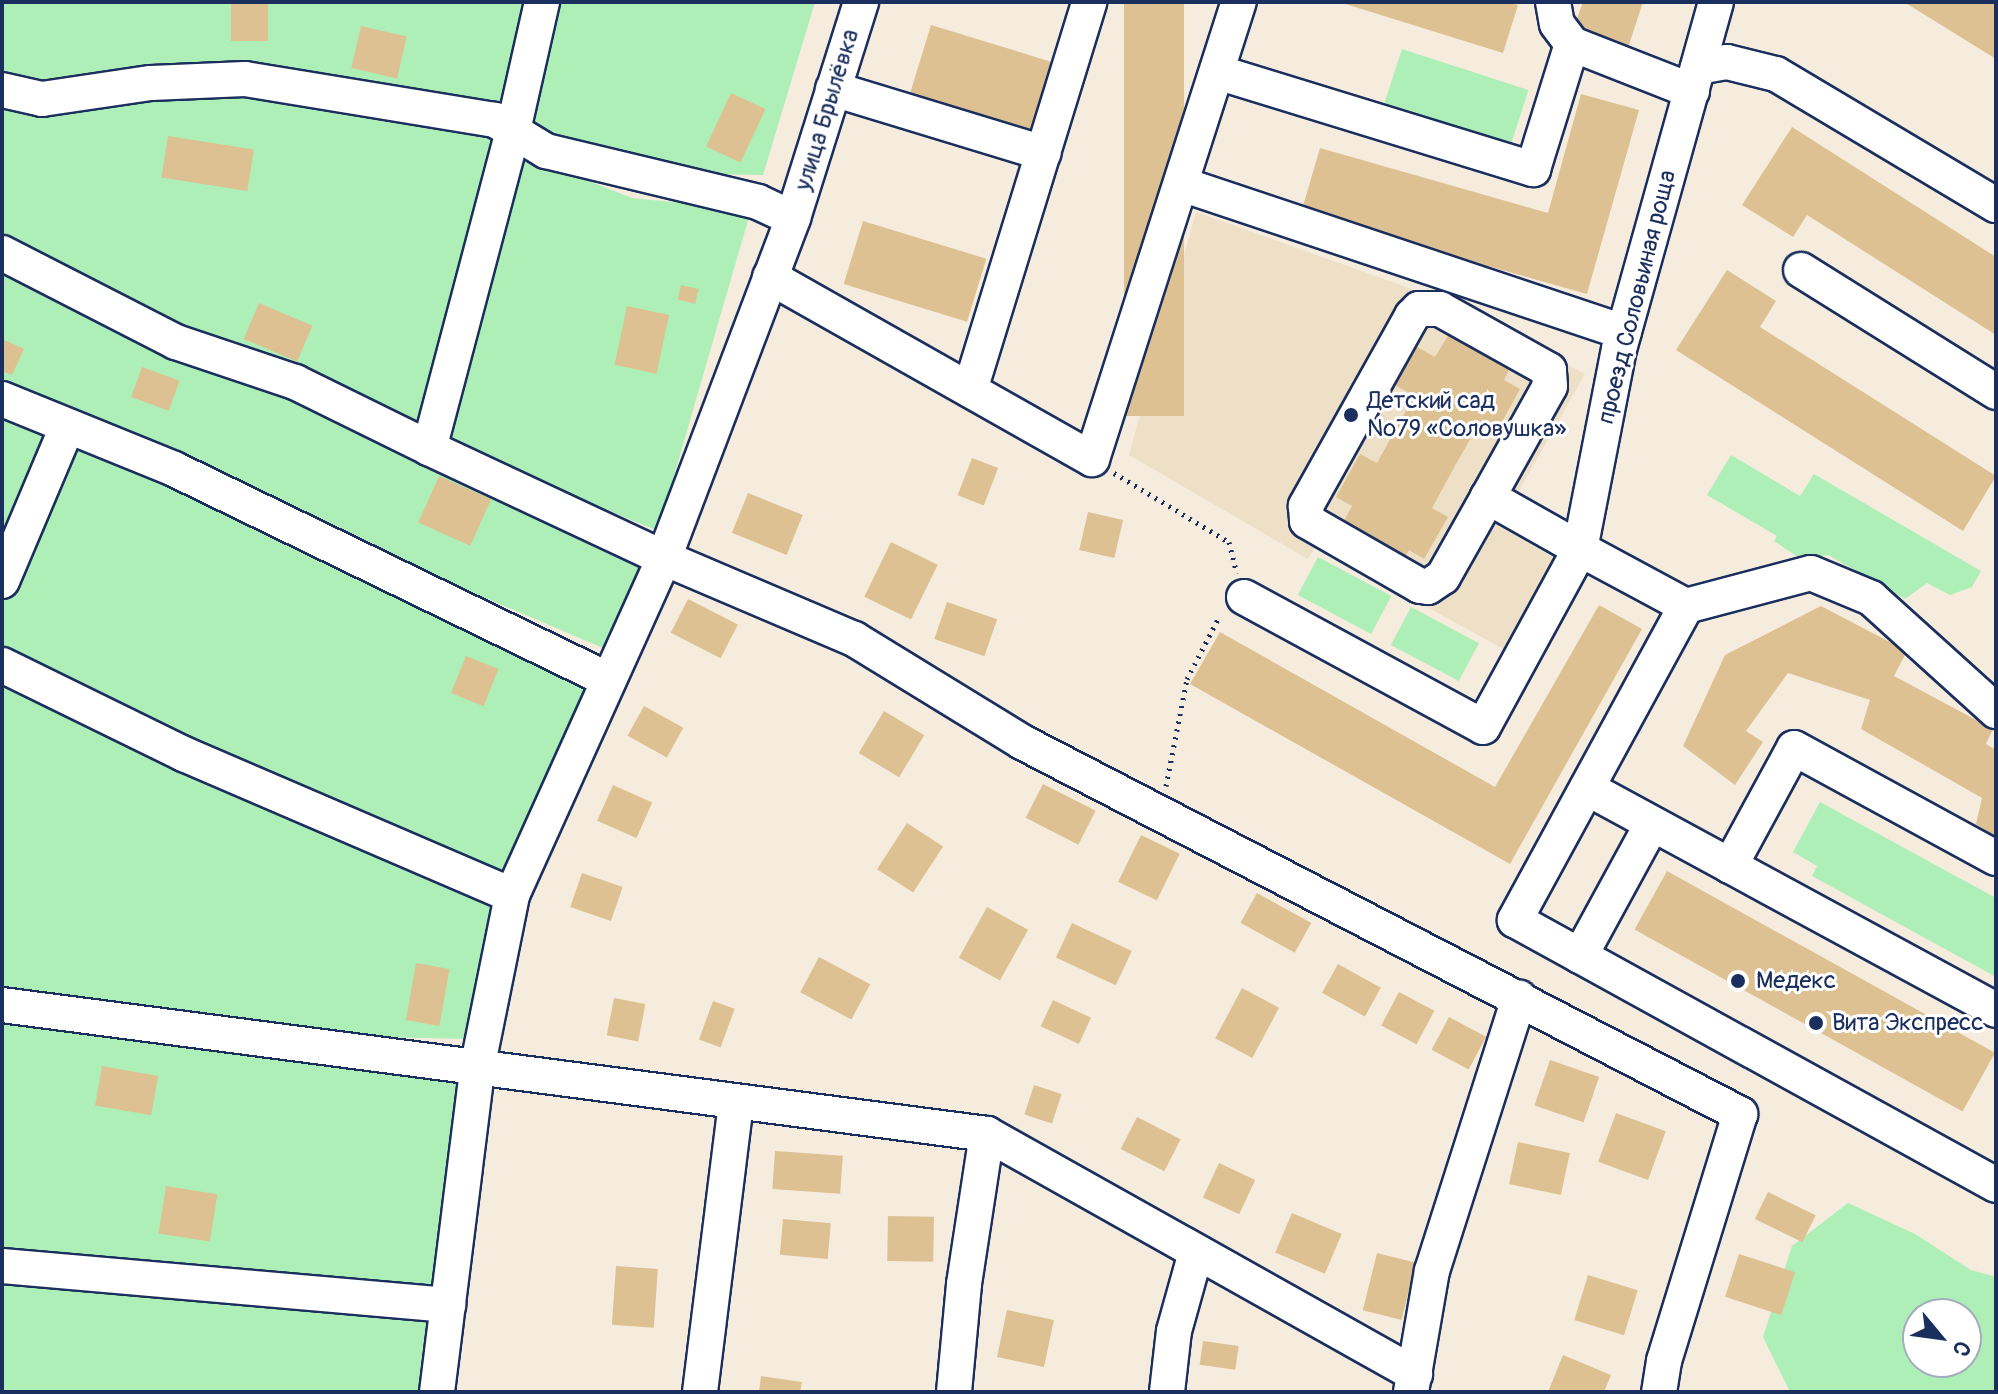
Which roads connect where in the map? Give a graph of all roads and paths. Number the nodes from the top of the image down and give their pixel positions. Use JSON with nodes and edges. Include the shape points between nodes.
{"nodes":[{"id":1,"x":542,"y":2,"type":"edge"},
{"id":2,"x":861,"y":2,"type":"edge"},
{"id":3,"x":1089,"y":2,"type":"edge"},
{"id":4,"x":1239,"y":2,"type":"edge"},
{"id":5,"x":1553,"y":2,"type":"edge"},
{"id":6,"x":1716,"y":2,"type":"edge"},
{"id":7,"x":1572,"y":44,"type":"junction"},
{"id":8,"x":1217,"y":72,"type":"junction"},
{"id":9,"x":1695,"y":79,"type":"junction"},
{"id":10,"x":833,"y":89,"type":"junction"},
{"id":11,"x":2,"y":90,"type":"edge"},
{"id":12,"x":513,"y":131,"type":"junction"},
{"id":13,"x":1043,"y":153,"type":"junction"},
{"id":14,"x":1181,"y":184,"type":"junction"},
{"id":15,"x":1996,"y":205,"type":"edge"},
{"id":16,"x":793,"y":218,"type":"junction"},
{"id":17,"x":2,"y":253,"type":"edge"},
{"id":18,"x":1801,"y":270,"type":"dead end"},
{"id":19,"x":770,"y":277,"type":"junction"},
{"id":20,"x":1624,"y":332,"type":"junction"},
{"id":21,"x":970,"y":390,"type":"junction"},
{"id":22,"x":1996,"y":392,"type":"edge"},
{"id":23,"x":2,"y":399,"type":"edge"},
{"id":24,"x":67,"y":427,"type":"junction"},
{"id":25,"x":429,"y":448,"type":"junction"},
{"id":26,"x":1092,"y":459,"type":"junction"},
{"id":27,"x":1488,"y":497,"type":"junction"},
{"id":28,"x":1580,"y":549,"type":"junction"},
{"id":29,"x":664,"y":558,"type":"junction"},
{"id":30,"x":2,"y":581,"type":"edge"},
{"id":31,"x":1686,"y":606,"type":"junction"},
{"id":32,"x":1231,"y":607,"type":"junction"},
{"id":33,"x":2,"y":665,"type":"edge"},
{"id":34,"x":608,"y":680,"type":"junction"},
{"id":35,"x":1996,"y":711,"type":"edge"},
{"id":36,"x":1587,"y":788,"type":"junction"},
{"id":37,"x":1161,"y":814,"type":"junction"},
{"id":38,"x":1652,"y":824,"type":"junction"},
{"id":39,"x":1996,"y":858,"type":"edge"},
{"id":40,"x":1730,"y":866,"type":"junction"},
{"id":41,"x":512,"y":895,"type":"junction"},
{"id":42,"x":1580,"y":956,"type":"junction"},
{"id":43,"x":1519,"y":998,"type":"junction"},
{"id":44,"x":2,"y":1005,"type":"edge"},
{"id":45,"x":1996,"y":1010,"type":"edge"},
{"id":46,"x":477,"y":1069,"type":"junction"},
{"id":47,"x":736,"y":1102,"type":"junction"},
{"id":48,"x":987,"y":1134,"type":"junction"},
{"id":49,"x":1996,"y":1185,"type":"edge"},
{"id":50,"x":1196,"y":1252,"type":"junction"},
{"id":51,"x":2,"y":1266,"type":"edge"},
{"id":52,"x":448,"y":1305,"type":"junction"},
{"id":53,"x":1413,"y":1383,"type":"edge"},
{"id":54,"x":437,"y":1392,"type":"edge"},
{"id":55,"x":700,"y":1392,"type":"edge"},
{"id":56,"x":954,"y":1392,"type":"edge"},
{"id":57,"x":1167,"y":1392,"type":"edge"},
{"id":58,"x":1659,"y":1392,"type":"edge"}],
"edges":[{"from":1,"to":12,"type":"street"},
{"from":2,"to":10,"type":"street","name":"улица Брылёвка"},
{"from":3,"to":13,"type":"street"},
{"from":4,"to":8,"type":"street"},
{"from":5,"to":7,"type":"street","via":[[1557,24]]},
{"from":6,"to":9,"type":"street","name":"проезд Соловьиная роща"},
{"from":7,"to":8,"type":"street","via":[[1533,169]]},
{"from":7,"to":9,"type":"street"},
{"from":8,"to":14,"type":"street"},
{"from":9,"to":15,"type":"street","via":[[1727,62],[1776,74]]},
{"from":9,"to":20,"type":"street","name":"проезд Соловьиная роща"},
{"from":10,"to":13,"type":"street"},
{"from":10,"to":16,"type":"street","name":"улица Брылёвка"},
{"from":11,"to":12,"type":"street","via":[[42,99],[151,83],[245,79],[495,120]]},
{"from":12,"to":16,"type":"street","via":[[546,151],[758,202]]},
{"from":12,"to":25,"type":"street"},
{"from":13,"to":21,"type":"street"},
{"from":14,"to":20,"type":"street"},
{"from":14,"to":26,"type":"street"},
{"from":16,"to":19,"type":"street","name":"улица Брылёвка"},
{"from":17,"to":25,"type":"street","via":[[176,342],[295,382]]},
{"from":18,"to":22,"type":"street"},
{"from":19,"to":21,"type":"street"},
{"from":19,"to":29,"type":"street","name":"улица Брылёвка"},
{"from":20,"to":28,"type":"street","name":"проезд Соловьиная роща"},
{"from":21,"to":26,"type":"street"},
{"from":23,"to":24,"type":"street"},
{"from":24,"to":30,"type":"street"},
{"from":24,"to":34,"type":"street","via":[[225,492]]},
{"from":25,"to":29,"type":"street"},
{"from":26,"to":32,"type":"path","via":[[1229,542]]},
{"from":27,"to":27,"type":"street","via":[[1443,577],[1428,587],[1307,521],[1306,506],[1419,309],[1440,309],[1542,366],[1552,378]]},
{"from":27,"to":28,"type":"street"},
{"from":28,"to":31,"type":"street"},
{"from":28,"to":32,"type":"street","name":"проезд Соловьиная роща","via":[[1483,727]]},
{"from":29,"to":34,"type":"street","name":"улица Брылёвка"},
{"from":29,"to":37,"type":"street","via":[[854,639],[1022,742]]},
{"from":31,"to":35,"type":"street","via":[[1811,573],[1871,598]]},
{"from":31,"to":36,"type":"street"},
{"from":32,"to":37,"type":"path","via":[[1187,679]]},
{"from":33,"to":41,"type":"street","via":[[184,754]]},
{"from":34,"to":41,"type":"street","name":"улица Брылёвка"},
{"from":36,"to":38,"type":"street"},
{"from":36,"to":42,"type":"street","via":[[1515,920]]},
{"from":37,"to":43,"type":"street"},
{"from":38,"to":40,"type":"street"},
{"from":38,"to":42,"type":"street"},
{"from":39,"to":40,"type":"street","via":[[1794,748]]},
{"from":40,"to":45,"type":"street"},
{"from":41,"to":46,"type":"street","name":"улица Брылёвка"},
{"from":42,"to":49,"type":"street"},
{"from":43,"to":53,"type":"street","via":[[1432,1271]]},
{"from":43,"to":58,"type":"street","via":[[1740,1114]]},
{"from":44,"to":46,"type":"street"},
{"from":46,"to":47,"type":"street"},
{"from":46,"to":52,"type":"street","name":"улица Брылёвка"},
{"from":47,"to":48,"type":"street"},
{"from":47,"to":55,"type":"street"},
{"from":48,"to":50,"type":"street"},
{"from":48,"to":56,"type":"street"},
{"from":50,"to":53,"type":"street"},
{"from":50,"to":57,"type":"street","via":[[1174,1331]]},
{"from":51,"to":52,"type":"street"},
{"from":52,"to":54,"type":"street","name":"улица Брылёвка"}]}
